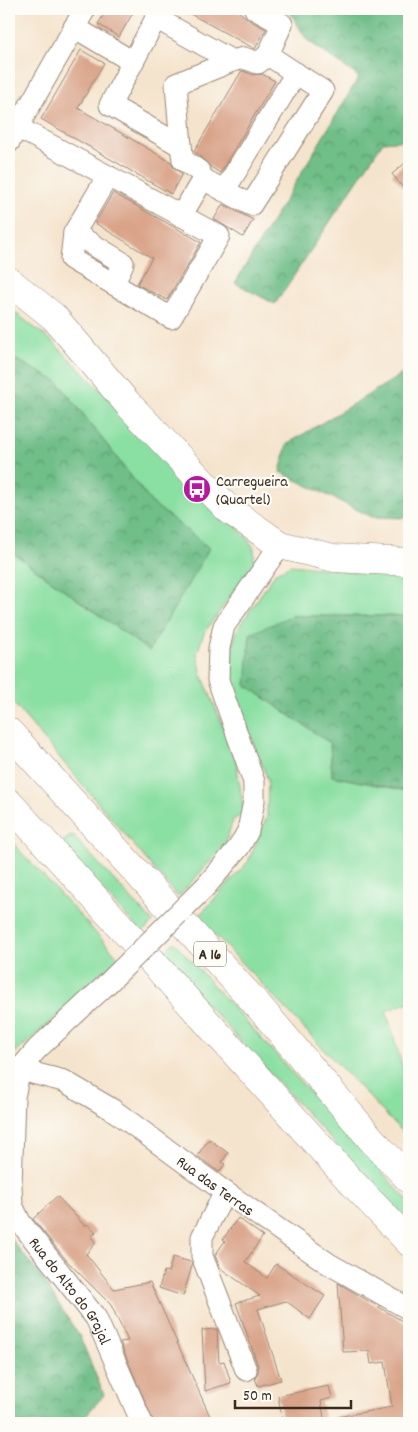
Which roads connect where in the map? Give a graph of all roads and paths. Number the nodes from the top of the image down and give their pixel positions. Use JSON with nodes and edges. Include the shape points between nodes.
{"nodes":[{"id":1,"x":85,"y":9,"type":"edge"},
{"id":2,"x":255,"y":9,"type":"edge"},
{"id":3,"x":74,"y":27,"type":"junction"},
{"id":4,"x":268,"y":55,"type":"junction"},
{"id":5,"x":232,"y":61,"type":"junction"},
{"id":6,"x":133,"y":62,"type":"junction"},
{"id":7,"x":296,"y":73,"type":"junction"},
{"id":8,"x":14,"y":125,"type":"edge"},
{"id":9,"x":181,"y":146,"type":"junction"},
{"id":10,"x":108,"y":176,"type":"junction"},
{"id":11,"x":204,"y":179,"type":"junction"},
{"id":12,"x":224,"y":191,"type":"junction"},
{"id":13,"x":180,"y":216,"type":"junction"},
{"id":14,"x":9,"y":281,"type":"edge"},
{"id":15,"x":280,"y":545,"type":"junction"},
{"id":16,"x":409,"y":562,"type":"edge"},
{"id":17,"x":9,"y":732,"type":"edge"},
{"id":18,"x":9,"y":803,"type":"edge"},
{"id":19,"x":14,"y":1068,"type":"edge"},
{"id":20,"x":409,"y":1178,"type":"edge"},
{"id":21,"x":225,"y":1192,"type":"junction"},
{"id":22,"x":409,"y":1242,"type":"edge"},
{"id":23,"x":409,"y":1309,"type":"edge"},
{"id":24,"x":246,"y":1370,"type":"dead end"},
{"id":25,"x":142,"y":1423,"type":"edge"}],
"edges":[{"from":1,"to":3,"type":"street"},
{"from":2,"to":4,"type":"street","via":[[282,24]]},
{"from":3,"to":6,"type":"street"},
{"from":3,"to":8,"type":"street"},
{"from":4,"to":5,"type":"street","via":[[258,63],[244,58]]},
{"from":4,"to":7,"type":"street"},
{"from":5,"to":6,"type":"street","via":[[156,18]]},
{"from":5,"to":9,"type":"street","via":[[176,84]]},
{"from":6,"to":9,"type":"street","via":[[110,105]]},
{"from":7,"to":12,"type":"street"},
{"from":7,"to":12,"type":"street","via":[[324,91],[251,205]]},
{"from":8,"to":10,"type":"street"},
{"from":9,"to":11,"type":"street","via":[[182,160],[199,171]]},
{"from":10,"to":13,"type":"street"},
{"from":10,"to":13,"type":"street","via":[[74,233],[71,259],[171,318],[218,236]]},
{"from":11,"to":12,"type":"street"},
{"from":11,"to":13,"type":"street"},
{"from":14,"to":15,"type":"main road","via":[[54,317],[134,411],[228,509]]},
{"from":15,"to":16,"type":"main road","via":[[334,558]]},
{"from":15,"to":19,"type":"street","bridge":true,"via":[[224,626],[219,648],[218,680],[254,782],[248,831],[239,847],[206,886],[107,984]]},
{"from":17,"to":20,"type":"main road","number":"A 16","via":[[262,1010],[372,1140]]},
{"from":18,"to":22,"type":"main road"},
{"from":19,"to":21,"type":"street","name":"Rua das Terras","via":[[64,1082],[113,1110]]},
{"from":19,"to":25,"type":"street","name":"Rua do Alto do Grajal","via":[[12,1205],[20,1222],[96,1318]]},
{"from":21,"to":23,"type":"street","name":"Rua das Terras","via":[[329,1264]]},
{"from":21,"to":24,"type":"street","via":[[202,1237],[202,1256]]}]}
